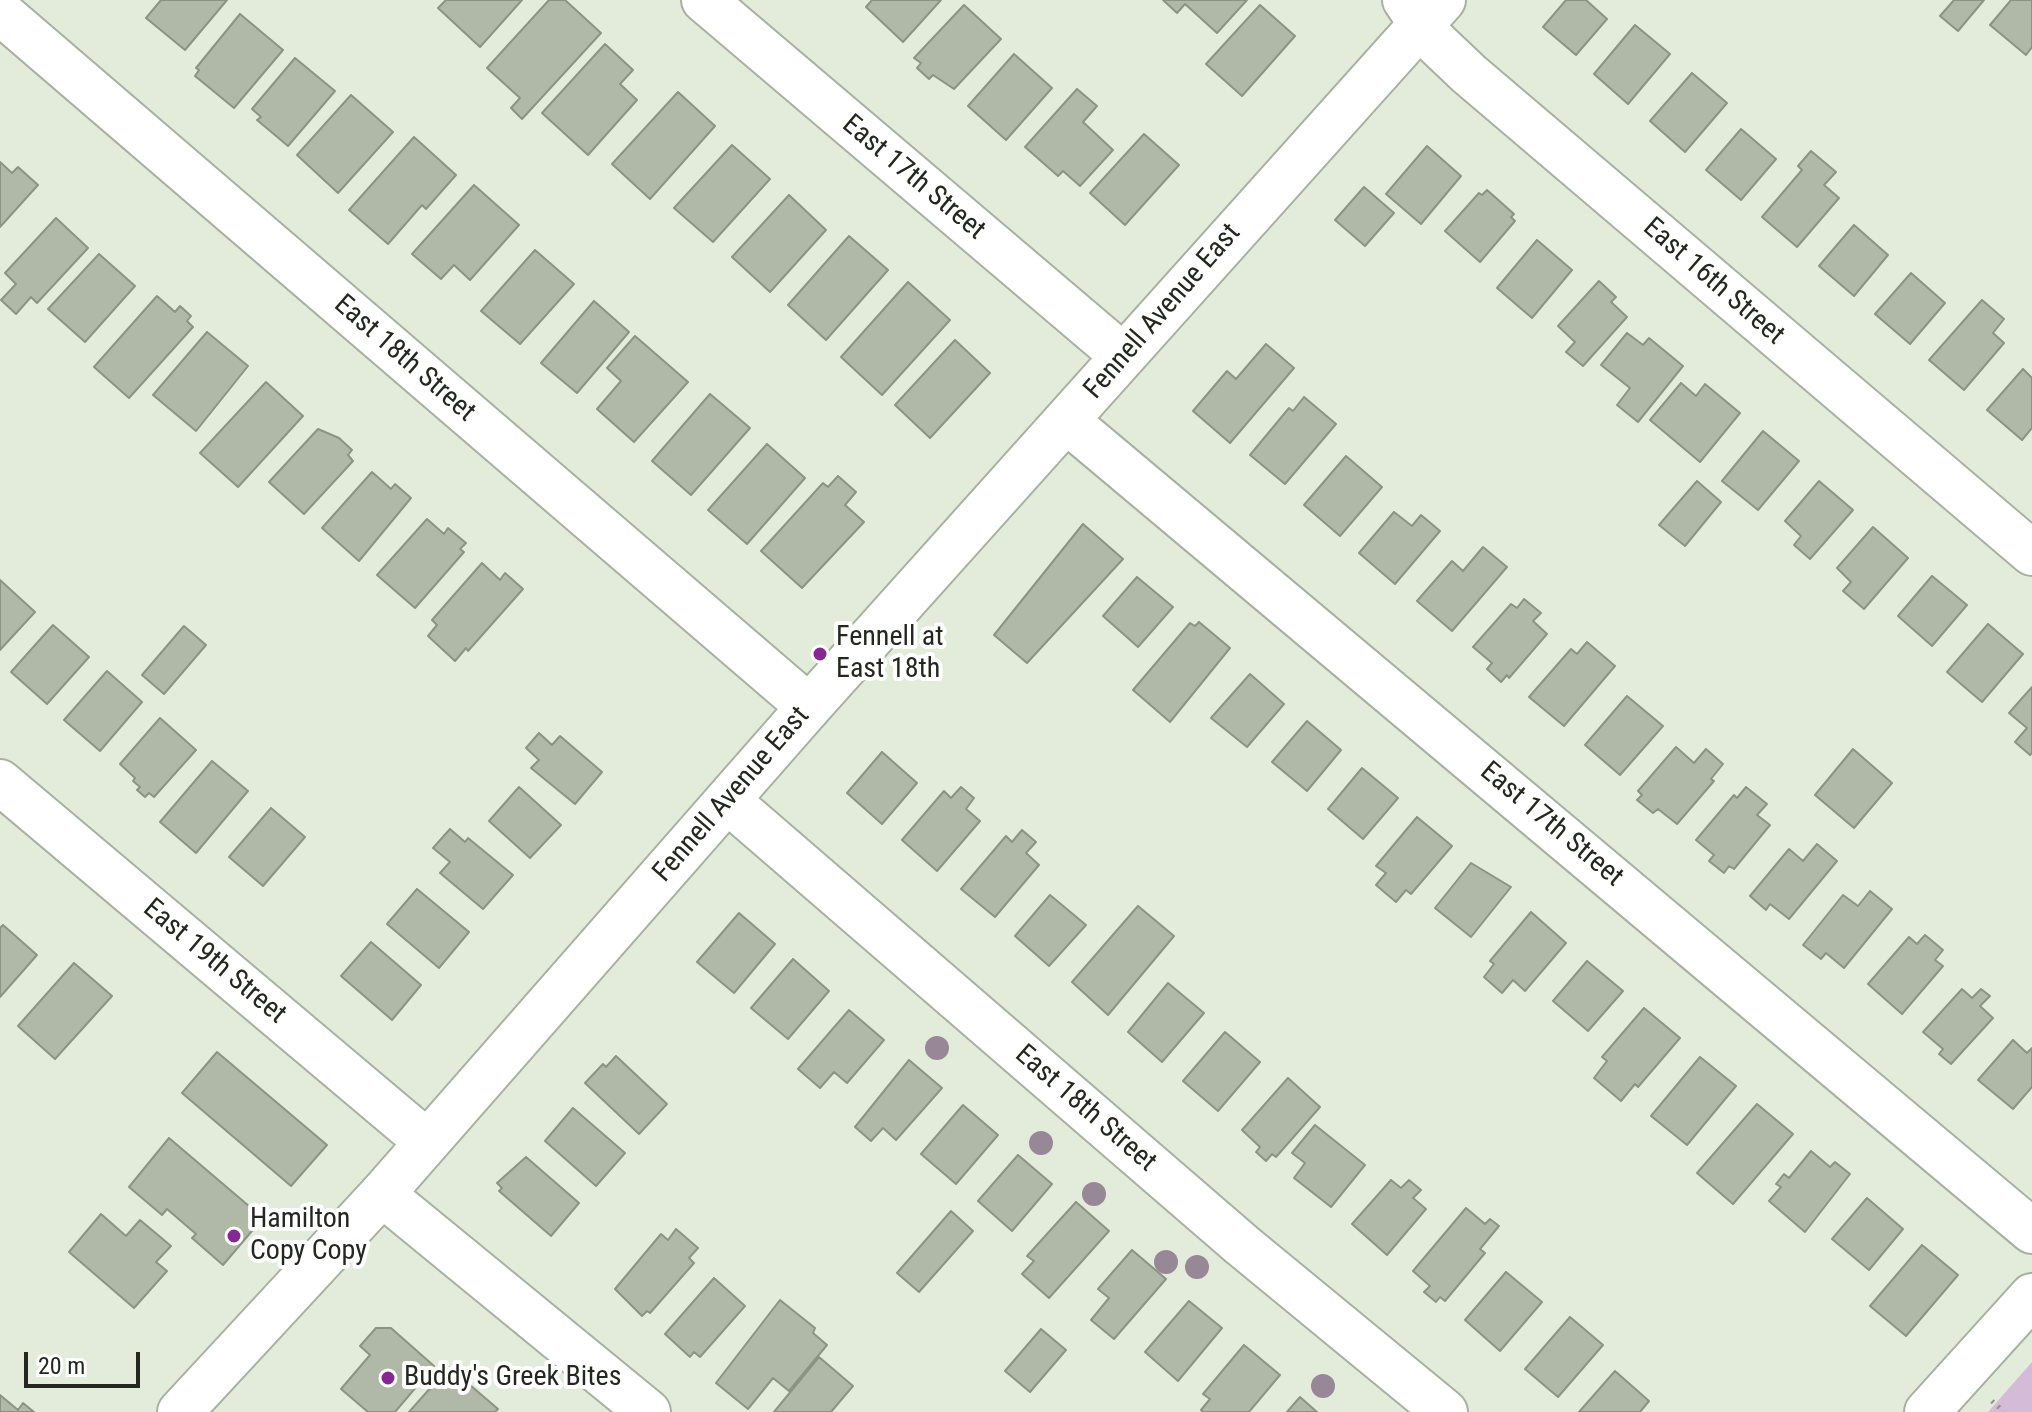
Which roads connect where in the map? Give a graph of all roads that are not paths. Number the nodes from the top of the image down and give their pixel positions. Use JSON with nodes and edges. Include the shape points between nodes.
{"nodes":[{"id":1,"x":704,"y":0,"type":"edge"},
{"id":2,"x":1423,"y":8,"type":"edge"},
{"id":3,"x":0,"y":12,"type":"edge"},
{"id":4,"x":1122,"y":355,"type":"junction"},
{"id":5,"x":1068,"y":422,"type":"junction"},
{"id":6,"x":2032,"y":553,"type":"edge"},
{"id":7,"x":809,"y":707,"type":"junction"},
{"id":8,"x":0,"y":782,"type":"edge"},
{"id":9,"x":728,"y":801,"type":"junction"},
{"id":10,"x":427,"y":1142,"type":"junction"},
{"id":11,"x":382,"y":1194,"type":"junction"},
{"id":12,"x":2032,"y":1231,"type":"edge"},
{"id":13,"x":2032,"y":1296,"type":"edge"},
{"id":14,"x":180,"y":1412,"type":"edge"},
{"id":15,"x":648,"y":1412,"type":"edge"},
{"id":16,"x":1445,"y":1412,"type":"edge"},
{"id":17,"x":1927,"y":1412,"type":"edge"}],
"edges":[{"from":1,"to":4,"type":"street","name":"East 17th Street"},
{"from":2,"to":4,"type":"street","name":"Fennell Avenue East"},
{"from":2,"to":6,"type":"street","name":"East 16th Street","via":[[1469,74]]},
{"from":3,"to":7,"type":"street","name":"East 18th Street"},
{"from":4,"to":5,"type":"street","name":"Fennell Avenue East"},
{"from":5,"to":7,"type":"street","name":"Fennell Avenue East"},
{"from":5,"to":12,"type":"street","name":"East 17th Street"},
{"from":7,"to":9,"type":"street","name":"Fennell Avenue East"},
{"from":8,"to":10,"type":"street","name":"East 19th Street"},
{"from":9,"to":10,"type":"street","name":"Fennell Avenue East"},
{"from":9,"to":16,"type":"street","name":"East 18th Street","via":[[1242,1245]]},
{"from":10,"to":11,"type":"street","name":"Fennell Avenue East"},
{"from":11,"to":14,"type":"street","name":"Fennell Avenue East"},
{"from":11,"to":15,"type":"street"},
{"from":13,"to":17,"type":"street"}]}
